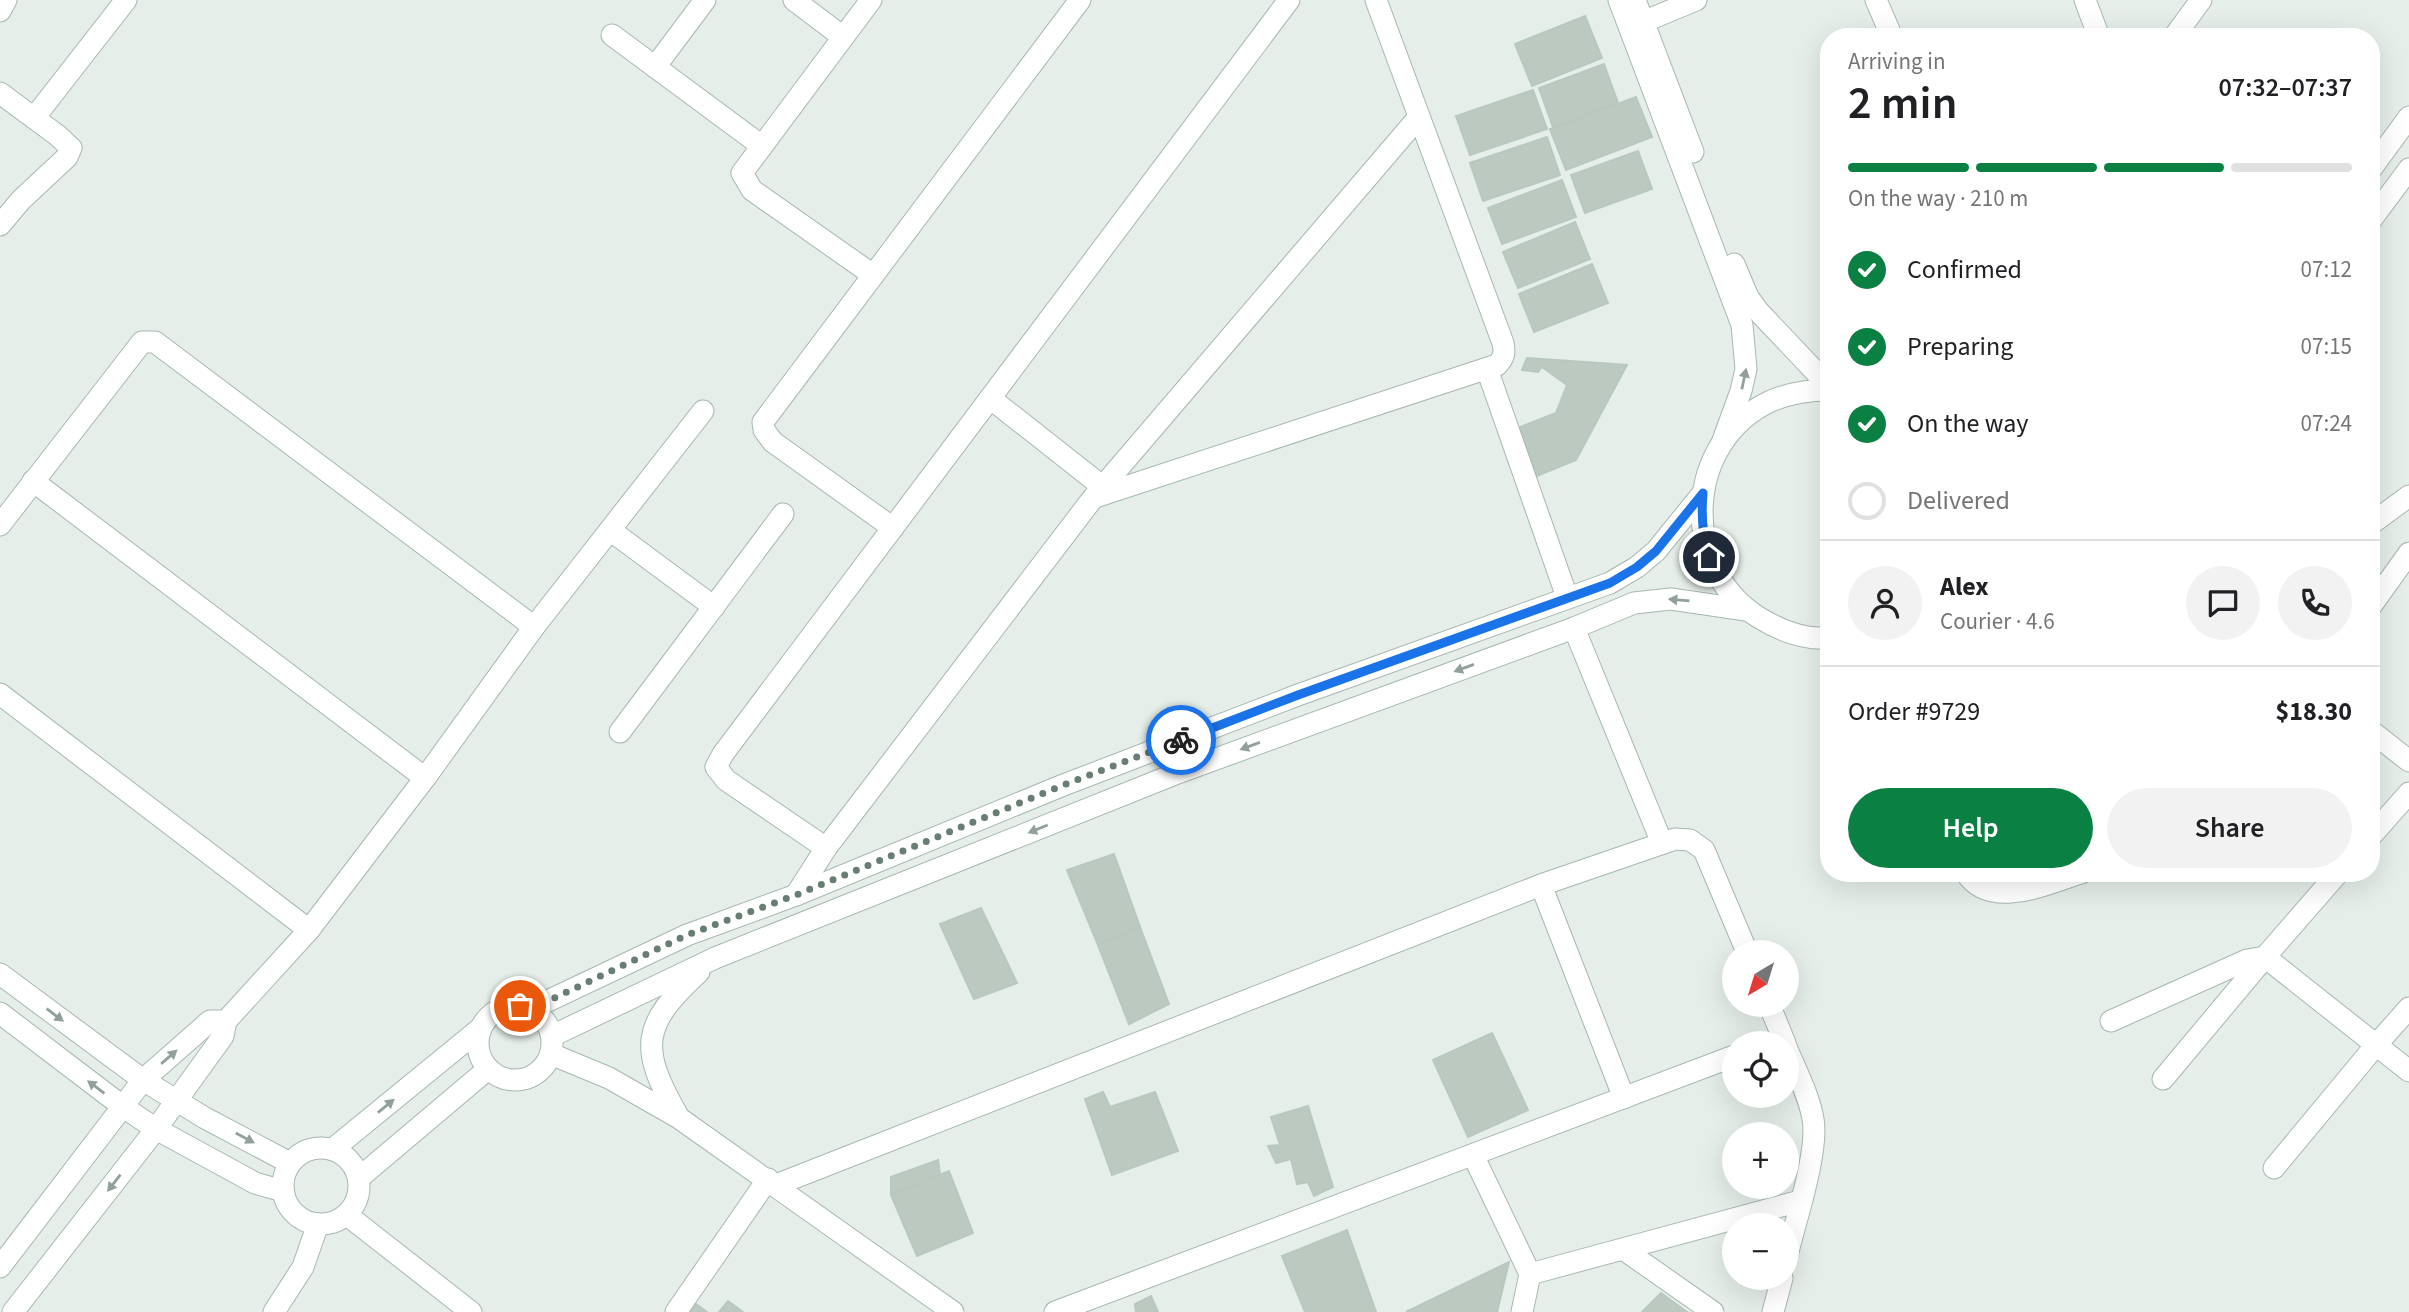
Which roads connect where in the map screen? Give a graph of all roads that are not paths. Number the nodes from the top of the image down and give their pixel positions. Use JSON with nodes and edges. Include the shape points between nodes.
{"nodes":[{"id":1,"x":6,"y":0,"type":"edge"},
{"id":2,"x":126,"y":0,"type":"edge"},
{"id":3,"x":705,"y":0,"type":"edge"},
{"id":4,"x":794,"y":0,"type":"edge"},
{"id":5,"x":871,"y":0,"type":"edge"},
{"id":6,"x":1289,"y":0,"type":"edge"},
{"id":7,"x":1376,"y":0,"type":"edge"},
{"id":8,"x":1619,"y":0,"type":"edge"},
{"id":9,"x":1635,"y":0,"type":"edge"},
{"id":10,"x":1696,"y":0,"type":"edge"},
{"id":11,"x":1876,"y":0,"type":"edge"},
{"id":12,"x":2085,"y":0,"type":"edge"},
{"id":13,"x":2201,"y":0,"type":"edge"},
{"id":14,"x":1072,"y":3,"type":"edge"},
{"id":15,"x":0,"y":11,"type":"edge"},
{"id":16,"x":1636,"y":24,"type":"junction"},
{"id":17,"x":1888,"y":28,"type":"edge"},
{"id":18,"x":2096,"y":28,"type":"edge"},
{"id":19,"x":2181,"y":28,"type":"edge"},
{"id":20,"x":612,"y":35,"type":"dead end"},
{"id":21,"x":843,"y":37,"type":"junction"},
{"id":22,"x":655,"y":67,"type":"junction"},
{"id":23,"x":0,"y":93,"type":"edge"},
{"id":24,"x":2409,"y":117,"type":"edge"},
{"id":25,"x":34,"y":118,"type":"junction"},
{"id":26,"x":1418,"y":118,"type":"junction"},
{"id":27,"x":762,"y":146,"type":"junction"},
{"id":28,"x":2380,"y":157,"type":"edge"},
{"id":29,"x":2409,"y":169,"type":"edge"},
{"id":30,"x":2380,"y":208,"type":"edge"},
{"id":31,"x":0,"y":225,"type":"edge"},
{"id":32,"x":873,"y":275,"type":"junction"},
{"id":33,"x":1487,"y":369,"type":"junction"},
{"id":34,"x":1820,"y":379,"type":"edge"},
{"id":35,"x":1820,"y":389,"type":"edge"},
{"id":36,"x":990,"y":398,"type":"junction"},
{"id":37,"x":703,"y":411,"type":"dead end"},
{"id":38,"x":1722,"y":443,"type":"junction"},
{"id":39,"x":33,"y":481,"type":"junction"},
{"id":40,"x":1098,"y":492,"type":"junction"},
{"id":41,"x":1703,"y":493,"type":"junction"},
{"id":42,"x":2409,"y":496,"type":"edge"},
{"id":43,"x":783,"y":514,"type":"dead end"},
{"id":44,"x":2380,"y":517,"type":"edge"},
{"id":45,"x":0,"y":524,"type":"edge"},
{"id":46,"x":892,"y":528,"type":"junction"},
{"id":47,"x":610,"y":530,"type":"junction"},
{"id":48,"x":2409,"y":553,"type":"edge"},
{"id":49,"x":2380,"y":593,"type":"edge"},
{"id":50,"x":1567,"y":597,"type":"junction"},
{"id":51,"x":714,"y":607,"type":"junction"},
{"id":52,"x":1746,"y":610,"type":"junction"},
{"id":53,"x":534,"y":627,"type":"junction"},
{"id":54,"x":1573,"y":628,"type":"junction"},
{"id":55,"x":1798,"y":635,"type":"junction"},
{"id":56,"x":1820,"y":637,"type":"edge"},
{"id":57,"x":1820,"y":648,"type":"edge"},
{"id":58,"x":0,"y":694,"type":"edge"},
{"id":59,"x":620,"y":732,"type":"dead end"},
{"id":60,"x":2380,"y":738,"type":"edge"},
{"id":61,"x":2409,"y":761,"type":"edge"},
{"id":62,"x":425,"y":778,"type":"junction"},
{"id":63,"x":2409,"y":793,"type":"edge"},
{"id":64,"x":2380,"y":826,"type":"edge"},
{"id":65,"x":1662,"y":843,"type":"junction"},
{"id":66,"x":826,"y":848,"type":"junction"},
{"id":67,"x":1976,"y":882,"type":"edge"},
{"id":68,"x":2051,"y":882,"type":"edge"},
{"id":69,"x":2330,"y":882,"type":"edge"},
{"id":70,"x":1541,"y":885,"type":"junction"},
{"id":71,"x":796,"y":895,"type":"junction"},
{"id":72,"x":309,"y":930,"type":"junction"},
{"id":73,"x":687,"y":935,"type":"junction"},
{"id":74,"x":1742,"y":940,"type":"edge"},
{"id":75,"x":2265,"y":957,"type":"junction"},
{"id":76,"x":708,"y":961,"type":"junction"},
{"id":77,"x":0,"y":974,"type":"edge"},
{"id":78,"x":2409,"y":1008,"type":"edge"},
{"id":79,"x":531,"y":1009,"type":"junction"},
{"id":80,"x":0,"y":1013,"type":"edge"},
{"id":81,"x":226,"y":1021,"type":"junction"},
{"id":82,"x":2110,"y":1021,"type":"dead end"},
{"id":83,"x":481,"y":1028,"type":"junction"},
{"id":84,"x":552,"y":1045,"type":"junction"},
{"id":85,"x":2376,"y":1045,"type":"junction"},
{"id":86,"x":1722,"y":1061,"type":"edge"},
{"id":87,"x":488,"y":1069,"type":"junction"},
{"id":88,"x":2409,"y":1071,"type":"edge"},
{"id":89,"x":2163,"y":1079,"type":"dead end"},
{"id":90,"x":143,"y":1080,"type":"junction"},
{"id":91,"x":1799,"y":1086,"type":"edge"},
{"id":92,"x":1624,"y":1098,"type":"junction"},
{"id":93,"x":176,"y":1100,"type":"junction"},
{"id":94,"x":122,"y":1106,"type":"junction"},
{"id":95,"x":679,"y":1118,"type":"junction"},
{"id":96,"x":156,"y":1129,"type":"junction"},
{"id":97,"x":333,"y":1149,"type":"junction"},
{"id":98,"x":1473,"y":1155,"type":"junction"},
{"id":99,"x":290,"y":1163,"type":"junction"},
{"id":100,"x":2274,"y":1168,"type":"dead end"},
{"id":101,"x":359,"y":1178,"type":"junction"},
{"id":102,"x":772,"y":1182,"type":"junction"},
{"id":103,"x":283,"y":1191,"type":"junction"},
{"id":104,"x":1800,"y":1202,"type":"junction"},
{"id":105,"x":1797,"y":1213,"type":"edge"},
{"id":106,"x":346,"y":1215,"type":"junction"},
{"id":107,"x":318,"y":1224,"type":"junction"},
{"id":108,"x":1623,"y":1249,"type":"junction"},
{"id":109,"x":0,"y":1267,"type":"edge"},
{"id":110,"x":1530,"y":1274,"type":"junction"},
{"id":111,"x":1779,"y":1290,"type":"edge"},
{"id":112,"x":13,"y":1312,"type":"edge"},
{"id":113,"x":274,"y":1312,"type":"edge"},
{"id":114,"x":471,"y":1312,"type":"edge"},
{"id":115,"x":676,"y":1312,"type":"edge"},
{"id":116,"x":953,"y":1312,"type":"edge"},
{"id":117,"x":1055,"y":1312,"type":"edge"},
{"id":118,"x":1522,"y":1312,"type":"edge"},
{"id":119,"x":1713,"y":1312,"type":"edge"},
{"id":120,"x":1773,"y":1312,"type":"edge"}],
"edges":[{"from":1,"to":15,"type":"street"},
{"from":2,"to":25,"type":"street"},
{"from":3,"to":22,"type":"street"},
{"from":4,"to":21,"type":"street"},
{"from":5,"to":21,"type":"street"},
{"from":6,"to":36,"type":"street"},
{"from":7,"to":26,"type":"street"},
{"from":8,"to":16,"type":"street"},
{"from":9,"to":16,"type":"street"},
{"from":10,"to":16,"type":"street"},
{"from":11,"to":17,"type":"street"},
{"from":12,"to":18,"type":"street"},
{"from":13,"to":19,"type":"street"},
{"from":14,"to":32,"type":"street"},
{"from":16,"to":34,"type":"street","via":[[1748,298]]},
{"from":38,"to":16,"type":"street","one_way":true,"via":[[1746,369],[1742,325]]},
{"from":20,"to":22,"type":"street"},
{"from":21,"to":27,"type":"street"},
{"from":22,"to":27,"type":"street"},
{"from":23,"to":25,"type":"street"},
{"from":24,"to":28,"type":"street"},
{"from":25,"to":31,"type":"street","via":[[68,143],[71,151]]},
{"from":26,"to":33,"type":"street","via":[[1503,343],[1502,361]]},
{"from":26,"to":40,"type":"street"},
{"from":27,"to":32,"type":"street","via":[[742,173],[752,190]]},
{"from":29,"to":30,"type":"street"},
{"from":32,"to":46,"type":"street","via":[[763,422],[773,442]]},
{"from":33,"to":40,"type":"street"},
{"from":33,"to":50,"type":"street"},
{"from":35,"to":38,"type":"street","via":[[1770,402]]},
{"from":36,"to":40,"type":"street"},
{"from":36,"to":46,"type":"street"},
{"from":37,"to":47,"type":"street"},
{"from":38,"to":41,"type":"street"},
{"from":39,"to":45,"type":"street"},
{"from":39,"to":53,"type":"street","via":[[142,342],[155,342]]},
{"from":39,"to":62,"type":"street"},
{"from":40,"to":66,"type":"street"},
{"from":41,"to":50,"type":"street","via":[[1656,551],[1637,567],[1610,583]]},
{"from":41,"to":52,"type":"street","via":[[1703,536],[1709,557],[1718,577]]},
{"from":42,"to":44,"type":"street"},
{"from":43,"to":51,"type":"street"},
{"from":46,"to":66,"type":"street","via":[[716,767],[726,780]]},
{"from":47,"to":51,"type":"street"},
{"from":47,"to":53,"type":"street"},
{"from":48,"to":49,"type":"street"},
{"from":50,"to":71,"type":"street","via":[[1248,714]]},
{"from":51,"to":59,"type":"street"},
{"from":52,"to":54,"type":"street","one_way":true,"via":[[1671,599],[1634,603]]},
{"from":52,"to":55,"type":"street","via":[[1771,626]]},
{"from":53,"to":62,"type":"street"},
{"from":54,"to":65,"type":"street"},
{"from":54,"to":76,"type":"street","one_way":true,"via":[[1175,774]]},
{"from":55,"to":56,"type":"street"},
{"from":55,"to":57,"type":"street"},
{"from":58,"to":72,"type":"street"},
{"from":60,"to":61,"type":"street"},
{"from":62,"to":72,"type":"street"},
{"from":63,"to":64,"type":"street"},
{"from":65,"to":70,"type":"street"},
{"from":65,"to":74,"type":"street","via":[[1690,840],[1704,850]]},
{"from":66,"to":71,"type":"street"},
{"from":67,"to":68,"type":"street","via":[[2001,893]]},
{"from":69,"to":75,"type":"street"},
{"from":70,"to":92,"type":"street"},
{"from":70,"to":102,"type":"street"},
{"from":71,"to":73,"type":"street"},
{"from":72,"to":81,"type":"street"},
{"from":73,"to":76,"type":"street"},
{"from":73,"to":79,"type":"street"},
{"from":75,"to":82,"type":"street","via":[[2247,960]]},
{"from":75,"to":85,"type":"street"},
{"from":75,"to":89,"type":"street"},
{"from":76,"to":84,"type":"street"},
{"from":76,"to":95,"type":"street","via":[[663,1009],[652,1038],[656,1072]]},
{"from":77,"to":90,"type":"street","one_way":true},
{"from":78,"to":85,"type":"street"},
{"from":79,"to":83,"type":"street","via":[[508,1006],[487,1018]]},
{"from":79,"to":84,"type":"street","via":[[548,1025]]},
{"from":94,"to":80,"type":"street","one_way":true},
{"from":90,"to":81,"type":"street","one_way":true,"via":[[210,1021]]},
{"from":81,"to":93,"type":"street","via":[[223,1036]]},
{"from":83,"to":87,"type":"street","via":[[478,1050]]},
{"from":97,"to":83,"type":"street","one_way":true},
{"from":84,"to":87,"type":"street","via":[[545,1066],[524,1080],[511,1080]]},
{"from":84,"to":95,"type":"street"},
{"from":85,"to":88,"type":"street"},
{"from":85,"to":100,"type":"street"},
{"from":86,"to":92,"type":"street"},
{"from":87,"to":101,"type":"street"},
{"from":90,"to":93,"type":"street"},
{"from":90,"to":94,"type":"street"},
{"from":91,"to":104,"type":"street","via":[[1813,1119],[1813,1149]]},
{"from":92,"to":98,"type":"street"},
{"from":93,"to":96,"type":"street"},
{"from":93,"to":99,"type":"street","one_way":true},
{"from":94,"to":96,"type":"street"},
{"from":94,"to":109,"type":"street"},
{"from":95,"to":102,"type":"street"},
{"from":96,"to":103,"type":"street","via":[[255,1183]]},
{"from":96,"to":112,"type":"street","one_way":true},
{"from":97,"to":99,"type":"street","via":[[309,1149]]},
{"from":97,"to":101,"type":"street","via":[[354,1166]]},
{"from":98,"to":110,"type":"street"},
{"from":98,"to":117,"type":"street"},
{"from":99,"to":103,"type":"street"},
{"from":101,"to":106,"type":"street","via":[[357,1200]]},
{"from":102,"to":115,"type":"street"},
{"from":102,"to":116,"type":"street"},
{"from":103,"to":107,"type":"street","via":[[298,1216]]},
{"from":104,"to":105,"type":"street"},
{"from":104,"to":108,"type":"street"},
{"from":106,"to":107,"type":"street"},
{"from":106,"to":114,"type":"street"},
{"from":107,"to":113,"type":"street","via":[[303,1267]]},
{"from":108,"to":110,"type":"street"},
{"from":108,"to":119,"type":"street"},
{"from":110,"to":118,"type":"street"},
{"from":111,"to":120,"type":"street"}]}
